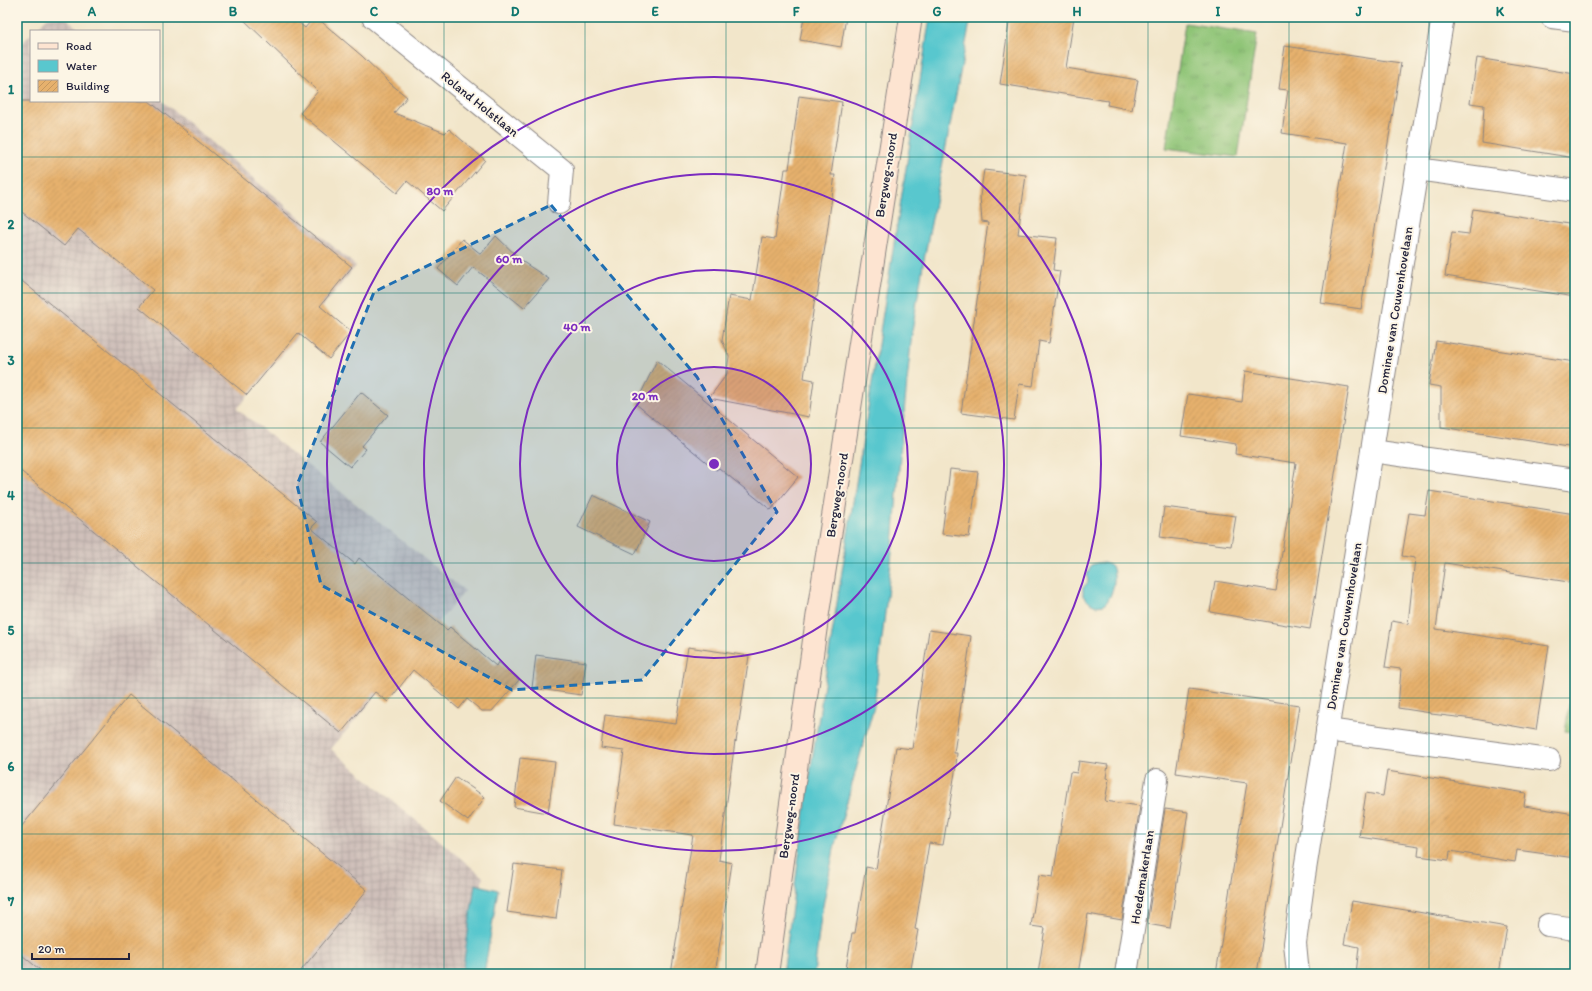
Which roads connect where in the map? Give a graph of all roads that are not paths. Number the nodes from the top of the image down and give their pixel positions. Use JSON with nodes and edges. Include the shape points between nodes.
{"nodes":[{"id":1,"x":373,"y":17,"type":"edge"},
{"id":2,"x":911,"y":17,"type":"edge"},
{"id":3,"x":1443,"y":17,"type":"edge"},
{"id":4,"x":1552,"y":17,"type":"edge"},
{"id":5,"x":1575,"y":20,"type":"edge"},
{"id":6,"x":1417,"y":169,"type":"junction"},
{"id":7,"x":1575,"y":191,"type":"edge"},
{"id":8,"x":559,"y":203,"type":"dead end"},
{"id":9,"x":1372,"y":451,"type":"junction"},
{"id":10,"x":1575,"y":480,"type":"edge"},
{"id":11,"x":1327,"y":730,"type":"junction"},
{"id":12,"x":1549,"y":760,"type":"dead end"},
{"id":13,"x":1157,"y":780,"type":"dead end"},
{"id":14,"x":1548,"y":925,"type":"dead end"},
{"id":15,"x":1575,"y":929,"type":"edge"},
{"id":16,"x":767,"y":974,"type":"edge"},
{"id":17,"x":1126,"y":974,"type":"edge"},
{"id":18,"x":1298,"y":974,"type":"edge"}],
"edges":[{"from":1,"to":8,"type":"street","name":"Roland Holstlaan","via":[[562,170]]},
{"from":2,"to":16,"type":"street","name":"Bergweg-noord","via":[[817,619]]},
{"from":3,"to":6,"type":"street","name":"Dominee van Couwenhovelaan"},
{"from":4,"to":5,"type":"street"},
{"from":6,"to":7,"type":"street"},
{"from":6,"to":9,"type":"street","name":"Dominee van Couwenhovelaan"},
{"from":9,"to":10,"type":"street"},
{"from":9,"to":11,"type":"street","name":"Dominee van Couwenhovelaan"},
{"from":11,"to":12,"type":"street"},
{"from":11,"to":18,"type":"street","name":"Dominee van Couwenhovelaan","via":[[1295,943]]},
{"from":13,"to":17,"type":"street","name":"Hoedemakerlaan"},
{"from":14,"to":15,"type":"street"}]}
